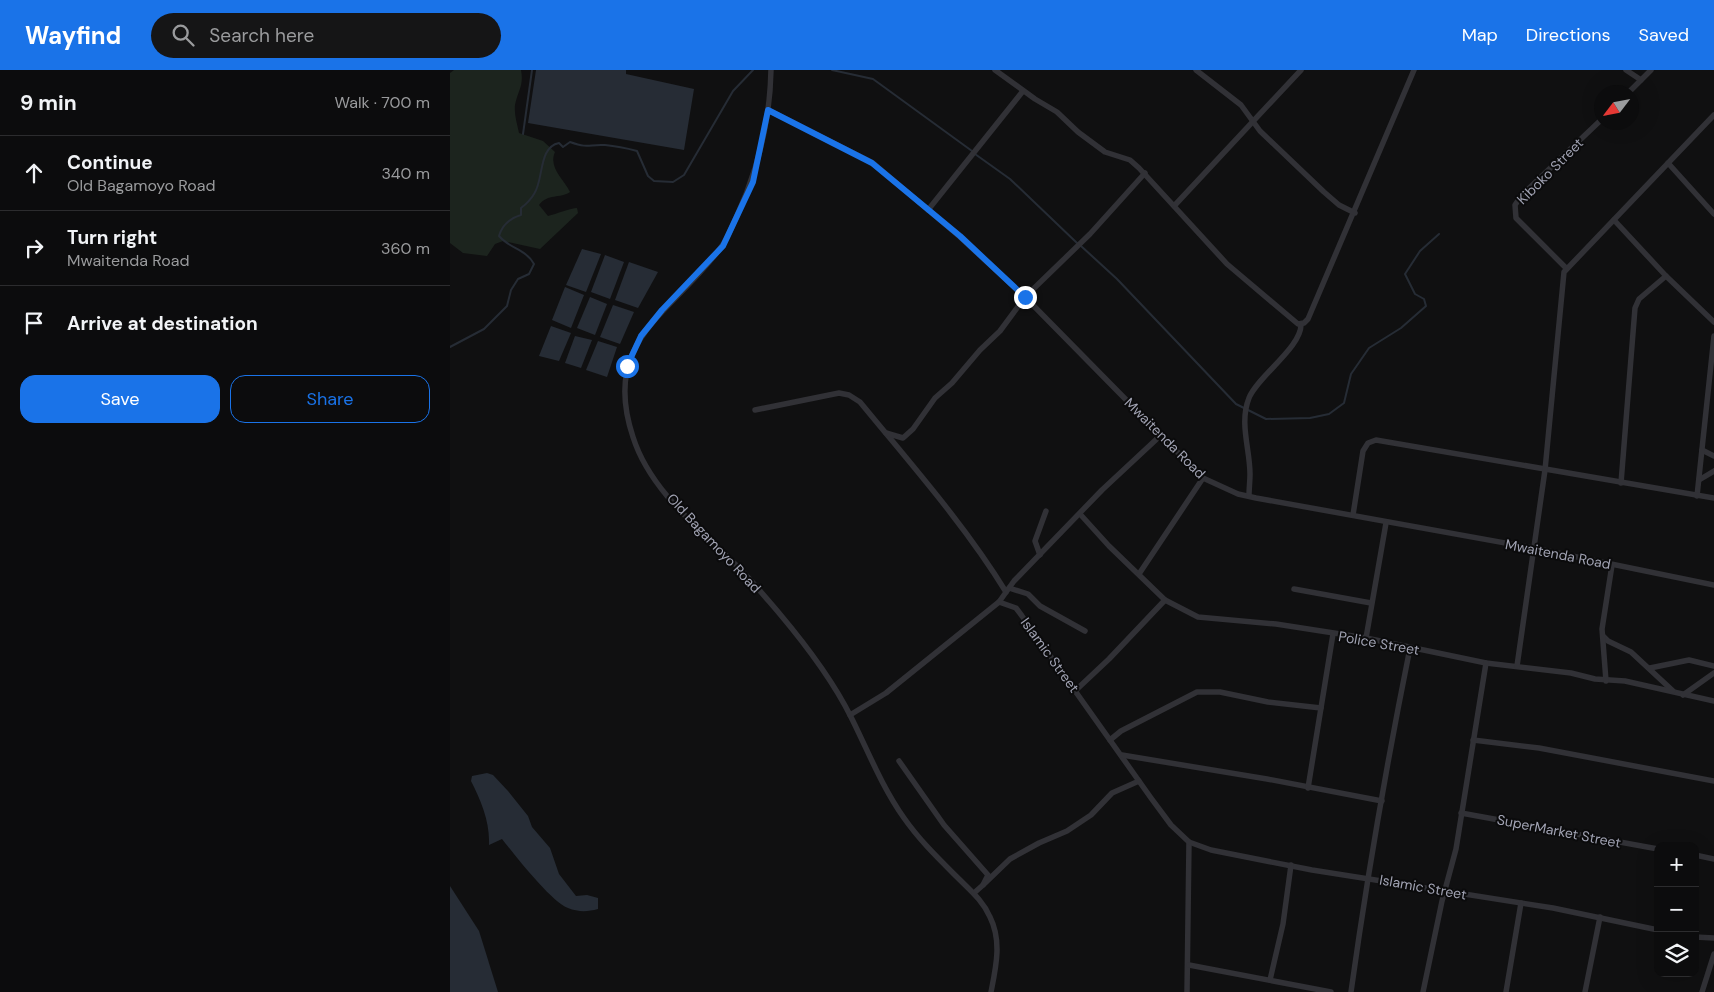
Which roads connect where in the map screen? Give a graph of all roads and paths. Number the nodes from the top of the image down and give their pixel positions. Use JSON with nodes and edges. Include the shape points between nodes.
{"nodes":[{"id":1,"x":771,"y":70,"type":"edge"},
{"id":2,"x":995,"y":70,"type":"edge"},
{"id":3,"x":1196,"y":70,"type":"edge"},
{"id":4,"x":1301,"y":70,"type":"edge"},
{"id":5,"x":1414,"y":70,"type":"edge"},
{"id":6,"x":1626,"y":70,"type":"edge"},
{"id":7,"x":1651,"y":70,"type":"edge"},
{"id":8,"x":1641,"y":80,"type":"junction"},
{"id":9,"x":1636,"y":85,"type":"edge"},
{"id":10,"x":1023,"y":90,"type":"junction"},
{"id":11,"x":768,"y":110,"type":"junction"},
{"id":12,"x":1714,"y":115,"type":"edge"},
{"id":13,"x":1253,"y":121,"type":"junction"},
{"id":14,"x":1594,"y":127,"type":"edge"},
{"id":15,"x":1668,"y":163,"type":"junction"},
{"id":16,"x":1145,"y":174,"type":"junction"},
{"id":17,"x":1175,"y":205,"type":"junction"},
{"id":18,"x":928,"y":210,"type":"junction"},
{"id":19,"x":1355,"y":213,"type":"junction"},
{"id":20,"x":1714,"y":214,"type":"edge"},
{"id":21,"x":1614,"y":220,"type":"junction"},
{"id":22,"x":1566,"y":268,"type":"junction"},
{"id":23,"x":1666,"y":276,"type":"junction"},
{"id":24,"x":1025,"y":297,"type":"junction"},
{"id":25,"x":1714,"y":322,"type":"edge"},
{"id":26,"x":1301,"y":324,"type":"junction"},
{"id":27,"x":1714,"y":336,"type":"edge"},
{"id":28,"x":756,"y":410,"type":"dead end"},
{"id":29,"x":886,"y":433,"type":"junction"},
{"id":30,"x":1161,"y":435,"type":"junction"},
{"id":31,"x":1702,"y":450,"type":"junction"},
{"id":32,"x":1714,"y":456,"type":"edge"},
{"id":33,"x":1545,"y":470,"type":"junction"},
{"id":34,"x":1714,"y":471,"type":"edge"},
{"id":35,"x":1203,"y":478,"type":"junction"},
{"id":36,"x":1699,"y":480,"type":"junction"},
{"id":37,"x":1621,"y":483,"type":"junction"},
{"id":38,"x":1248,"y":496,"type":"junction"},
{"id":39,"x":1697,"y":496,"type":"junction"},
{"id":40,"x":1714,"y":498,"type":"edge"},
{"id":41,"x":1046,"y":511,"type":"dead end"},
{"id":42,"x":1080,"y":514,"type":"junction"},
{"id":43,"x":1353,"y":515,"type":"junction"},
{"id":44,"x":1386,"y":523,"type":"junction"},
{"id":45,"x":1534,"y":548,"type":"junction"},
{"id":46,"x":1040,"y":555,"type":"junction"},
{"id":47,"x":1612,"y":565,"type":"junction"},
{"id":48,"x":1139,"y":574,"type":"junction"},
{"id":49,"x":1714,"y":585,"type":"edge"},
{"id":50,"x":1294,"y":589,"type":"dead end"},
{"id":51,"x":1008,"y":590,"type":"junction"},
{"id":52,"x":1165,"y":600,"type":"junction"},
{"id":53,"x":999,"y":602,"type":"junction"},
{"id":54,"x":1371,"y":603,"type":"junction"},
{"id":55,"x":1085,"y":631,"type":"dead end"},
{"id":56,"x":1333,"y":634,"type":"junction"},
{"id":57,"x":1604,"y":636,"type":"junction"},
{"id":58,"x":1366,"y":638,"type":"junction"},
{"id":59,"x":1410,"y":648,"type":"junction"},
{"id":60,"x":1486,"y":663,"type":"junction"},
{"id":61,"x":1517,"y":666,"type":"junction"},
{"id":62,"x":1714,"y":666,"type":"edge"},
{"id":63,"x":1650,"y":668,"type":"junction"},
{"id":64,"x":1714,"y":673,"type":"edge"},
{"id":65,"x":1606,"y":681,"type":"junction"},
{"id":66,"x":1076,"y":690,"type":"junction"},
{"id":67,"x":1674,"y":692,"type":"junction"},
{"id":68,"x":1683,"y":695,"type":"junction"},
{"id":69,"x":1714,"y":701,"type":"edge"},
{"id":70,"x":1321,"y":708,"type":"junction"},
{"id":71,"x":850,"y":715,"type":"junction"},
{"id":72,"x":1110,"y":740,"type":"junction"},
{"id":73,"x":1473,"y":740,"type":"junction"},
{"id":74,"x":1122,"y":755,"type":"junction"},
{"id":75,"x":899,"y":761,"type":"dead end"},
{"id":76,"x":1139,"y":781,"type":"junction"},
{"id":77,"x":1714,"y":781,"type":"edge"},
{"id":78,"x":1308,"y":788,"type":"junction"},
{"id":79,"x":1382,"y":801,"type":"junction"},
{"id":80,"x":1461,"y":813,"type":"junction"},
{"id":81,"x":1189,"y":842,"type":"junction"},
{"id":82,"x":1654,"y":848,"type":"edge"},
{"id":83,"x":1699,"y":856,"type":"edge"},
{"id":84,"x":1714,"y":859,"type":"edge"},
{"id":85,"x":1291,"y":865,"type":"junction"},
{"id":86,"x":1367,"y":877,"type":"junction"},
{"id":87,"x":983,"y":885,"type":"junction"},
{"id":88,"x":1445,"y":890,"type":"junction"},
{"id":89,"x":974,"y":893,"type":"junction"},
{"id":90,"x":1521,"y":903,"type":"junction"},
{"id":91,"x":1600,"y":917,"type":"junction"},
{"id":92,"x":1654,"y":929,"type":"edge"},
{"id":93,"x":1699,"y":937,"type":"edge"},
{"id":94,"x":1714,"y":938,"type":"edge"},
{"id":95,"x":1714,"y":954,"type":"edge"},
{"id":96,"x":1189,"y":965,"type":"junction"},
{"id":97,"x":1270,"y":980,"type":"junction"},
{"id":98,"x":991,"y":992,"type":"edge"},
{"id":99,"x":1187,"y":992,"type":"edge"},
{"id":100,"x":1331,"y":992,"type":"edge"},
{"id":101,"x":1351,"y":992,"type":"edge"},
{"id":102,"x":1423,"y":992,"type":"edge"},
{"id":103,"x":1506,"y":992,"type":"edge"},
{"id":104,"x":1585,"y":992,"type":"edge"},
{"id":105,"x":1702,"y":992,"type":"edge"}],
"edges":[{"from":1,"to":11,"type":"street","name":"Old Bagamoyo Road"},
{"from":2,"to":10,"type":"street"},
{"from":3,"to":13,"type":"street","via":[[1241,105]]},
{"from":4,"to":13,"type":"street"},
{"from":5,"to":19,"type":"street"},
{"from":6,"to":8,"type":"street"},
{"from":7,"to":8,"type":"street"},
{"from":8,"to":9,"type":"street"},
{"from":10,"to":16,"type":"street","via":[[1057,112],[1105,152],[1130,160]]},
{"from":10,"to":18,"type":"street"},
{"from":11,"to":18,"type":"street","name":"Mwaitenda Road","via":[[872,163]]},
{"from":11,"to":71,"type":"street","name":"Old Bagamoyo Road","via":[[753,182],[723,246],[641,336],[627,366],[625,400],[633,438],[654,478],[687,518],[779,612],[827,676]]},
{"from":12,"to":15,"type":"street"},
{"from":13,"to":17,"type":"street"},
{"from":13,"to":19,"type":"street","via":[[1324,192]]},
{"from":14,"to":22,"type":"street","name":"Kiboko Street","via":[[1515,205],[1516,218]]},
{"from":15,"to":20,"type":"street"},
{"from":15,"to":21,"type":"street"},
{"from":16,"to":17,"type":"street"},
{"from":16,"to":24,"type":"street","via":[[1090,234]]},
{"from":17,"to":26,"type":"street","via":[[1246,281],[1295,324]]},
{"from":18,"to":24,"type":"street","name":"Mwaitenda Road"},
{"from":19,"to":26,"type":"street","via":[[1308,319]]},
{"from":21,"to":22,"type":"street"},
{"from":21,"to":23,"type":"street"},
{"from":22,"to":33,"type":"street","via":[[1562,277]]},
{"from":23,"to":25,"type":"street"},
{"from":23,"to":37,"type":"street","via":[[1639,299],[1635,308]]},
{"from":24,"to":29,"type":"street","via":[[1000,331],[935,398],[913,429],[903,438]]},
{"from":24,"to":30,"type":"street","name":"Mwaitenda Road"},
{"from":26,"to":38,"type":"street","via":[[1287,352],[1258,383],[1249,399],[1245,412],[1250,473]]},
{"from":27,"to":31,"type":"street"},
{"from":28,"to":29,"type":"street","via":[[839,393],[860,402]]},
{"from":29,"to":51,"type":"street"},
{"from":30,"to":35,"type":"street","name":"Mwaitenda Road"},
{"from":30,"to":42,"type":"street"},
{"from":31,"to":32,"type":"street"},
{"from":31,"to":36,"type":"street"},
{"from":33,"to":37,"type":"street"},
{"from":33,"to":43,"type":"street","via":[[1372,441],[1363,451]]},
{"from":33,"to":45,"type":"street"},
{"from":34,"to":36,"type":"street"},
{"from":35,"to":38,"type":"street","name":"Mwaitenda Road"},
{"from":35,"to":48,"type":"street"},
{"from":36,"to":39,"type":"street"},
{"from":37,"to":39,"type":"street"},
{"from":38,"to":43,"type":"street","name":"Mwaitenda Road"},
{"from":39,"to":40,"type":"street"},
{"from":41,"to":46,"type":"street","via":[[1035,541]]},
{"from":42,"to":46,"type":"street"},
{"from":42,"to":48,"type":"street","name":"Police Street"},
{"from":43,"to":44,"type":"street","name":"Mwaitenda Road"},
{"from":44,"to":45,"type":"street","name":"Mwaitenda Road"},
{"from":44,"to":54,"type":"street"},
{"from":45,"to":47,"type":"street","name":"Mwaitenda Road"},
{"from":45,"to":61,"type":"street"},
{"from":46,"to":51,"type":"street"},
{"from":47,"to":49,"type":"street","name":"Mwaitenda Road"},
{"from":47,"to":57,"type":"street","via":[[1602,629]]},
{"from":48,"to":52,"type":"street","name":"Police Street"},
{"from":50,"to":54,"type":"street"},
{"from":51,"to":53,"type":"street"},
{"from":51,"to":55,"type":"street","via":[[1028,594],[1040,606]]},
{"from":52,"to":56,"type":"street","name":"Police Street","via":[[1198,617],[1276,624]]},
{"from":52,"to":66,"type":"street"},
{"from":53,"to":66,"type":"street","name":"Islamic Street","via":[[1016,608]]},
{"from":53,"to":71,"type":"street","via":[[886,693]]},
{"from":54,"to":58,"type":"street"},
{"from":56,"to":58,"type":"street","name":"Police Street"},
{"from":56,"to":70,"type":"street"},
{"from":57,"to":63,"type":"street"},
{"from":57,"to":65,"type":"street"},
{"from":58,"to":59,"type":"street","name":"Police Street"},
{"from":59,"to":60,"type":"street","name":"Police Street"},
{"from":59,"to":79,"type":"street"},
{"from":60,"to":61,"type":"street","name":"Police Street"},
{"from":60,"to":73,"type":"street"},
{"from":61,"to":65,"type":"street","name":"Police Street"},
{"from":62,"to":63,"type":"street","via":[[1690,660]]},
{"from":63,"to":67,"type":"street"},
{"from":64,"to":68,"type":"street"},
{"from":65,"to":67,"type":"street","name":"Police Street","via":[[1625,681]]},
{"from":66,"to":72,"type":"street","name":"Islamic Street"},
{"from":67,"to":68,"type":"street","name":"Police Street"},
{"from":68,"to":69,"type":"street","name":"Police Street"},
{"from":70,"to":72,"type":"street","via":[[1220,692],[1197,692],[1121,731]]},
{"from":70,"to":78,"type":"street"},
{"from":71,"to":89,"type":"street","name":"Old Bagamoyo Road","via":[[892,801],[919,838]]},
{"from":72,"to":74,"type":"street","name":"Islamic Street"},
{"from":73,"to":77,"type":"street","via":[[1547,750]]},
{"from":73,"to":80,"type":"street"},
{"from":74,"to":76,"type":"street","name":"Islamic Street"},
{"from":74,"to":78,"type":"street","via":[[1268,778]]},
{"from":75,"to":87,"type":"street","via":[[944,825],[984,869],[988,875]]},
{"from":76,"to":81,"type":"street","name":"Islamic Street","via":[[1171,825]]},
{"from":76,"to":87,"type":"street","via":[[1112,793],[1091,815],[1067,832],[1010,859]]},
{"from":78,"to":79,"type":"street"},
{"from":79,"to":86,"type":"street"},
{"from":80,"to":82,"type":"street","name":"SuperMarket Street"},
{"from":80,"to":88,"type":"street"},
{"from":81,"to":85,"type":"street","name":"Islamic Street","via":[[1211,850]]},
{"from":81,"to":96,"type":"street"},
{"from":83,"to":84,"type":"street"},
{"from":85,"to":86,"type":"street","name":"Islamic Street"},
{"from":85,"to":97,"type":"street","via":[[1283,924]]},
{"from":86,"to":88,"type":"street","name":"Islamic Street"},
{"from":86,"to":101,"type":"street"},
{"from":87,"to":89,"type":"street"},
{"from":88,"to":90,"type":"street","name":"Islamic Street"},
{"from":88,"to":102,"type":"street"},
{"from":89,"to":98,"type":"street","name":"Old Bagamoyo Road","via":[[992,919],[996,936],[998,958]]},
{"from":90,"to":91,"type":"street","name":"Islamic Street"},
{"from":90,"to":103,"type":"street"},
{"from":91,"to":92,"type":"street","name":"Islamic Street"},
{"from":91,"to":104,"type":"street"},
{"from":93,"to":94,"type":"street"},
{"from":95,"to":105,"type":"street"},
{"from":96,"to":97,"type":"street"},
{"from":96,"to":99,"type":"street"},
{"from":97,"to":100,"type":"street"}]}
